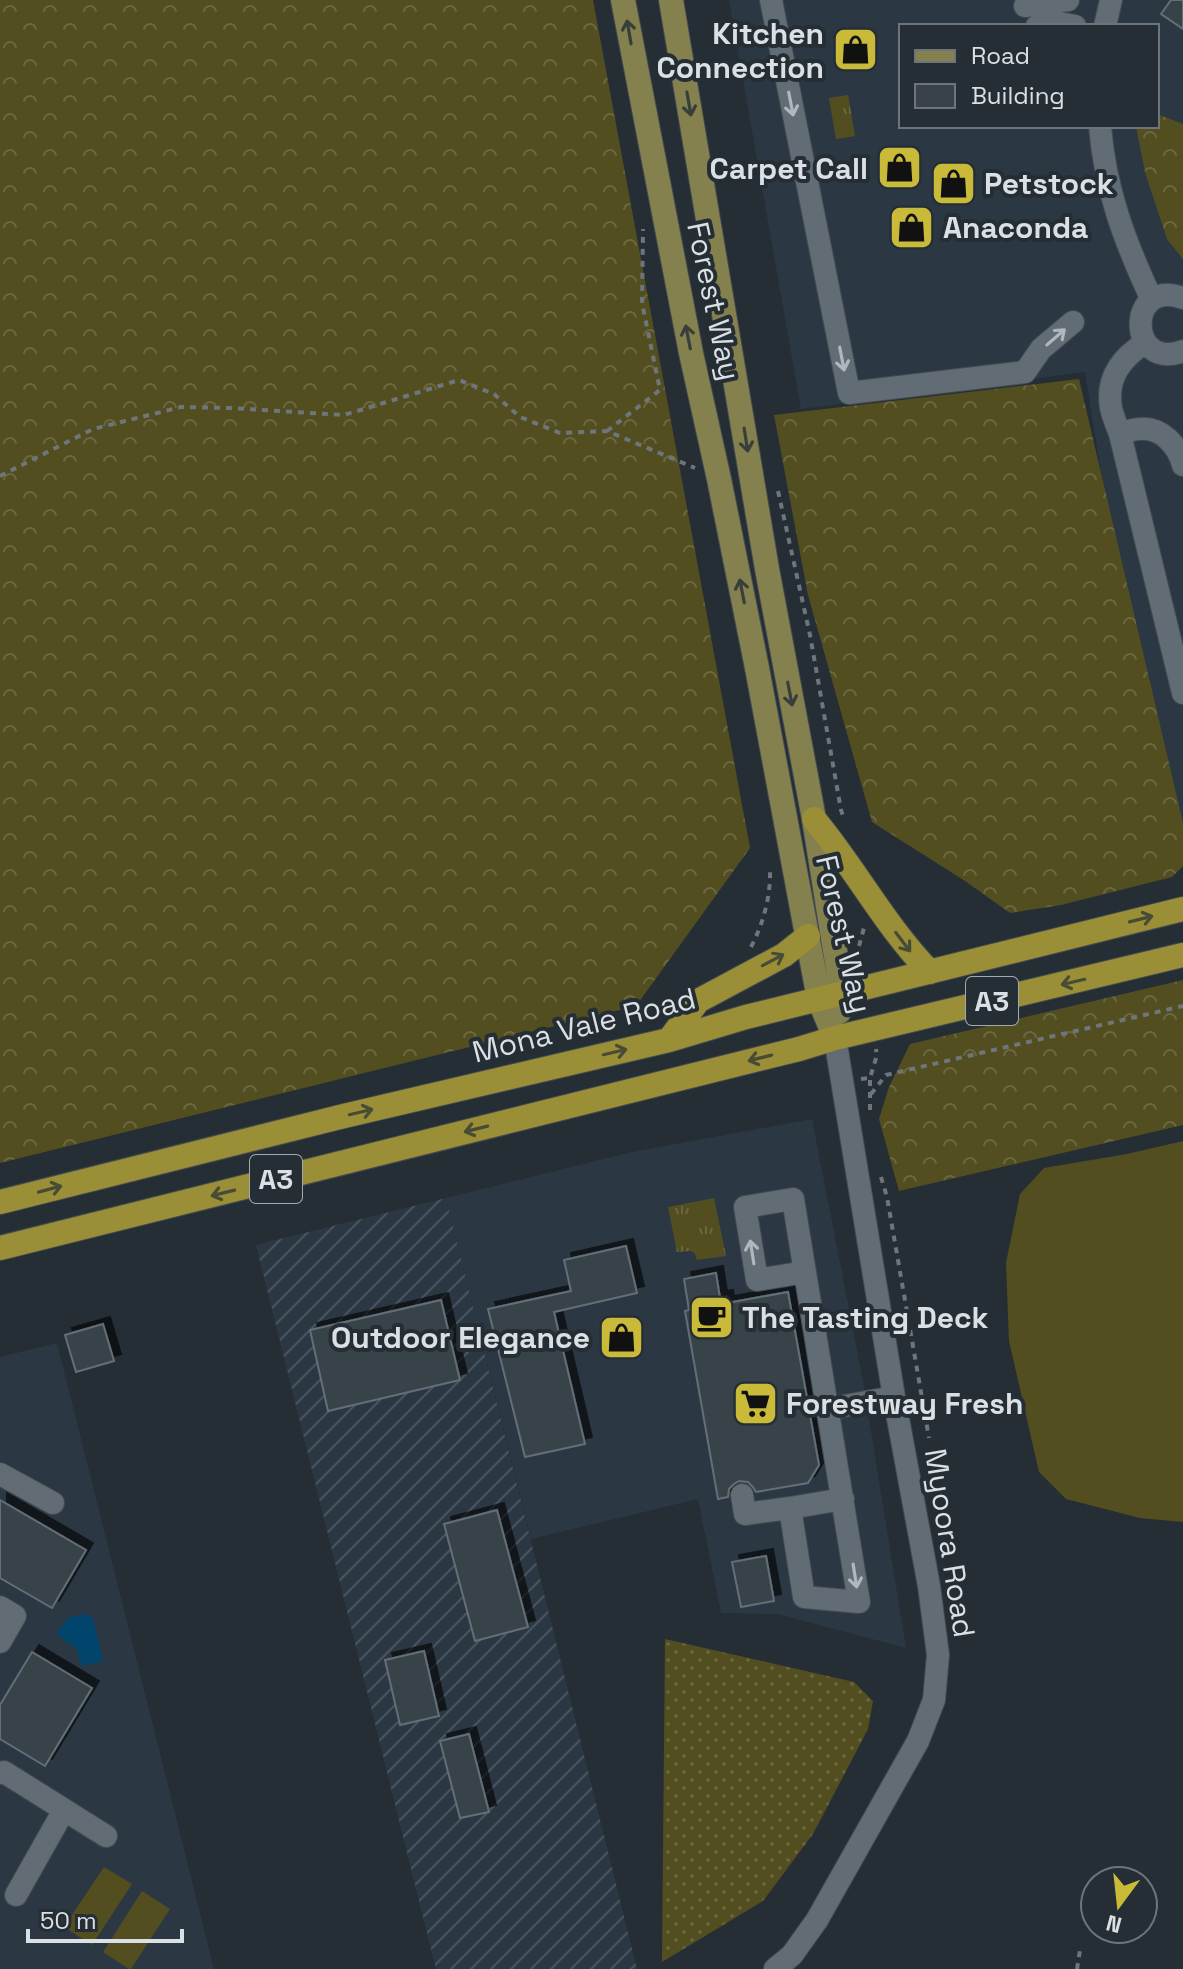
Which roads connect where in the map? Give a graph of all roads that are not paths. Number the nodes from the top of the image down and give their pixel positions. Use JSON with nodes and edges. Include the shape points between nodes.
{"nodes":[{"id":1,"x":623,"y":0,"type":"edge"},
{"id":2,"x":671,"y":0,"type":"edge"},
{"id":3,"x":771,"y":0,"type":"edge"},
{"id":4,"x":1068,"y":0,"type":"edge"},
{"id":5,"x":1111,"y":0,"type":"edge"},
{"id":6,"x":1031,"y":16,"type":"edge"},
{"id":7,"x":1064,"y":24,"type":"edge"},
{"id":8,"x":1105,"y":24,"type":"edge"},
{"id":9,"x":1100,"y":128,"type":"edge"},
{"id":10,"x":1183,"y":298,"type":"edge"},
{"id":11,"x":1152,"y":300,"type":"junction"},
{"id":12,"x":1073,"y":322,"type":"dead end"},
{"id":13,"x":1145,"y":343,"type":"junction"},
{"id":14,"x":1183,"y":351,"type":"edge"},
{"id":15,"x":1120,"y":434,"type":"junction"},
{"id":16,"x":1178,"y":444,"type":"edge"},
{"id":17,"x":1183,"y":465,"type":"edge"},
{"id":18,"x":1183,"y":693,"type":"edge"},
{"id":19,"x":814,"y":819,"type":"junction"},
{"id":20,"x":1183,"y":909,"type":"edge"},
{"id":21,"x":808,"y":936,"type":"junction"},
{"id":22,"x":1183,"y":955,"type":"edge"},
{"id":23,"x":930,"y":972,"type":"junction"},
{"id":24,"x":831,"y":996,"type":"junction"},
{"id":25,"x":835,"y":1038,"type":"junction"},
{"id":26,"x":669,"y":1040,"type":"junction"},
{"id":27,"x":0,"y":1202,"type":"edge"},
{"id":28,"x":0,"y":1248,"type":"edge"},
{"id":29,"x":805,"y":1272,"type":"dead end"},
{"id":30,"x":894,"y":1397,"type":"junction"},
{"id":31,"x":828,"y":1409,"type":"junction"},
{"id":32,"x":0,"y":1474,"type":"edge"},
{"id":33,"x":742,"y":1495,"type":"dead end"},
{"id":34,"x":843,"y":1499,"type":"junction"},
{"id":35,"x":53,"y":1503,"type":"dead end"},
{"id":36,"x":790,"y":1508,"type":"junction"},
{"id":37,"x":0,"y":1607,"type":"edge"},
{"id":38,"x":0,"y":1642,"type":"edge"},
{"id":39,"x":0,"y":1773,"type":"edge"},
{"id":40,"x":64,"y":1810,"type":"junction"},
{"id":41,"x":106,"y":1836,"type":"dead end"},
{"id":42,"x":16,"y":1895,"type":"dead end"},
{"id":43,"x":775,"y":1969,"type":"edge"}],
"edges":[{"from":21,"to":1,"type":"main road","name":"Forest Way","one_way":true},
{"from":2,"to":19,"type":"main road","name":"Forest Way","one_way":true},
{"from":3,"to":12,"type":"street","one_way":true,"via":[[849,393],[1025,372],[1041,349]]},
{"from":4,"to":6,"type":"street"},
{"from":5,"to":8,"type":"street"},
{"from":6,"to":7,"type":"street"},
{"from":9,"to":11,"type":"street","via":[[1115,212]]},
{"from":10,"to":11,"type":"street","via":[[1165,295]]},
{"from":11,"to":13,"type":"street","via":[[1140,320]]},
{"from":13,"to":14,"type":"street","via":[[1165,354]]},
{"from":13,"to":15,"type":"street","via":[[1115,370],[1111,409]]},
{"from":15,"to":16,"type":"street","via":[[1141,428]]},
{"from":15,"to":18,"type":"street"},
{"from":16,"to":17,"type":"street"},
{"from":19,"to":23,"type":"highway","one_way":true},
{"from":19,"to":24,"type":"main road","name":"Forest Way"},
{"from":23,"to":20,"type":"highway","name":"Mona Vale Road","number":"A3","one_way":true},
{"from":21,"to":24,"type":"main road","name":"Forest Way"},
{"from":26,"to":21,"type":"highway","one_way":true,"via":[[698,1001],[784,955]]},
{"from":22,"to":25,"type":"highway","number":"A3","one_way":true},
{"from":23,"to":24,"type":"highway","name":"Mona Vale Road","number":"A3"},
{"from":24,"to":25,"type":"main road","name":"Forest Way"},
{"from":24,"to":26,"type":"highway","name":"Mona Vale Road","number":"A3"},
{"from":25,"to":28,"type":"highway","number":"A3","one_way":true},
{"from":25,"to":30,"type":"street","name":"Myoora Road"},
{"from":27,"to":26,"type":"highway","name":"Mona Vale Road","number":"A3","one_way":true},
{"from":29,"to":31,"type":"street"},
{"from":30,"to":31,"type":"street"},
{"from":30,"to":43,"type":"street","name":"Myoora Road","via":[[929,1586],[938,1655],[934,1700],[918,1741],[817,1920]]},
{"from":31,"to":34,"type":"street"},
{"from":32,"to":35,"type":"street"},
{"from":33,"to":36,"type":"street","via":[[745,1514]]},
{"from":34,"to":36,"type":"street"},
{"from":34,"to":36,"type":"street","one_way":true,"via":[[859,1602],[804,1597]]},
{"from":37,"to":38,"type":"street","via":[[15,1616]]},
{"from":39,"to":40,"type":"street"},
{"from":40,"to":41,"type":"street"},
{"from":40,"to":42,"type":"street"}]}
